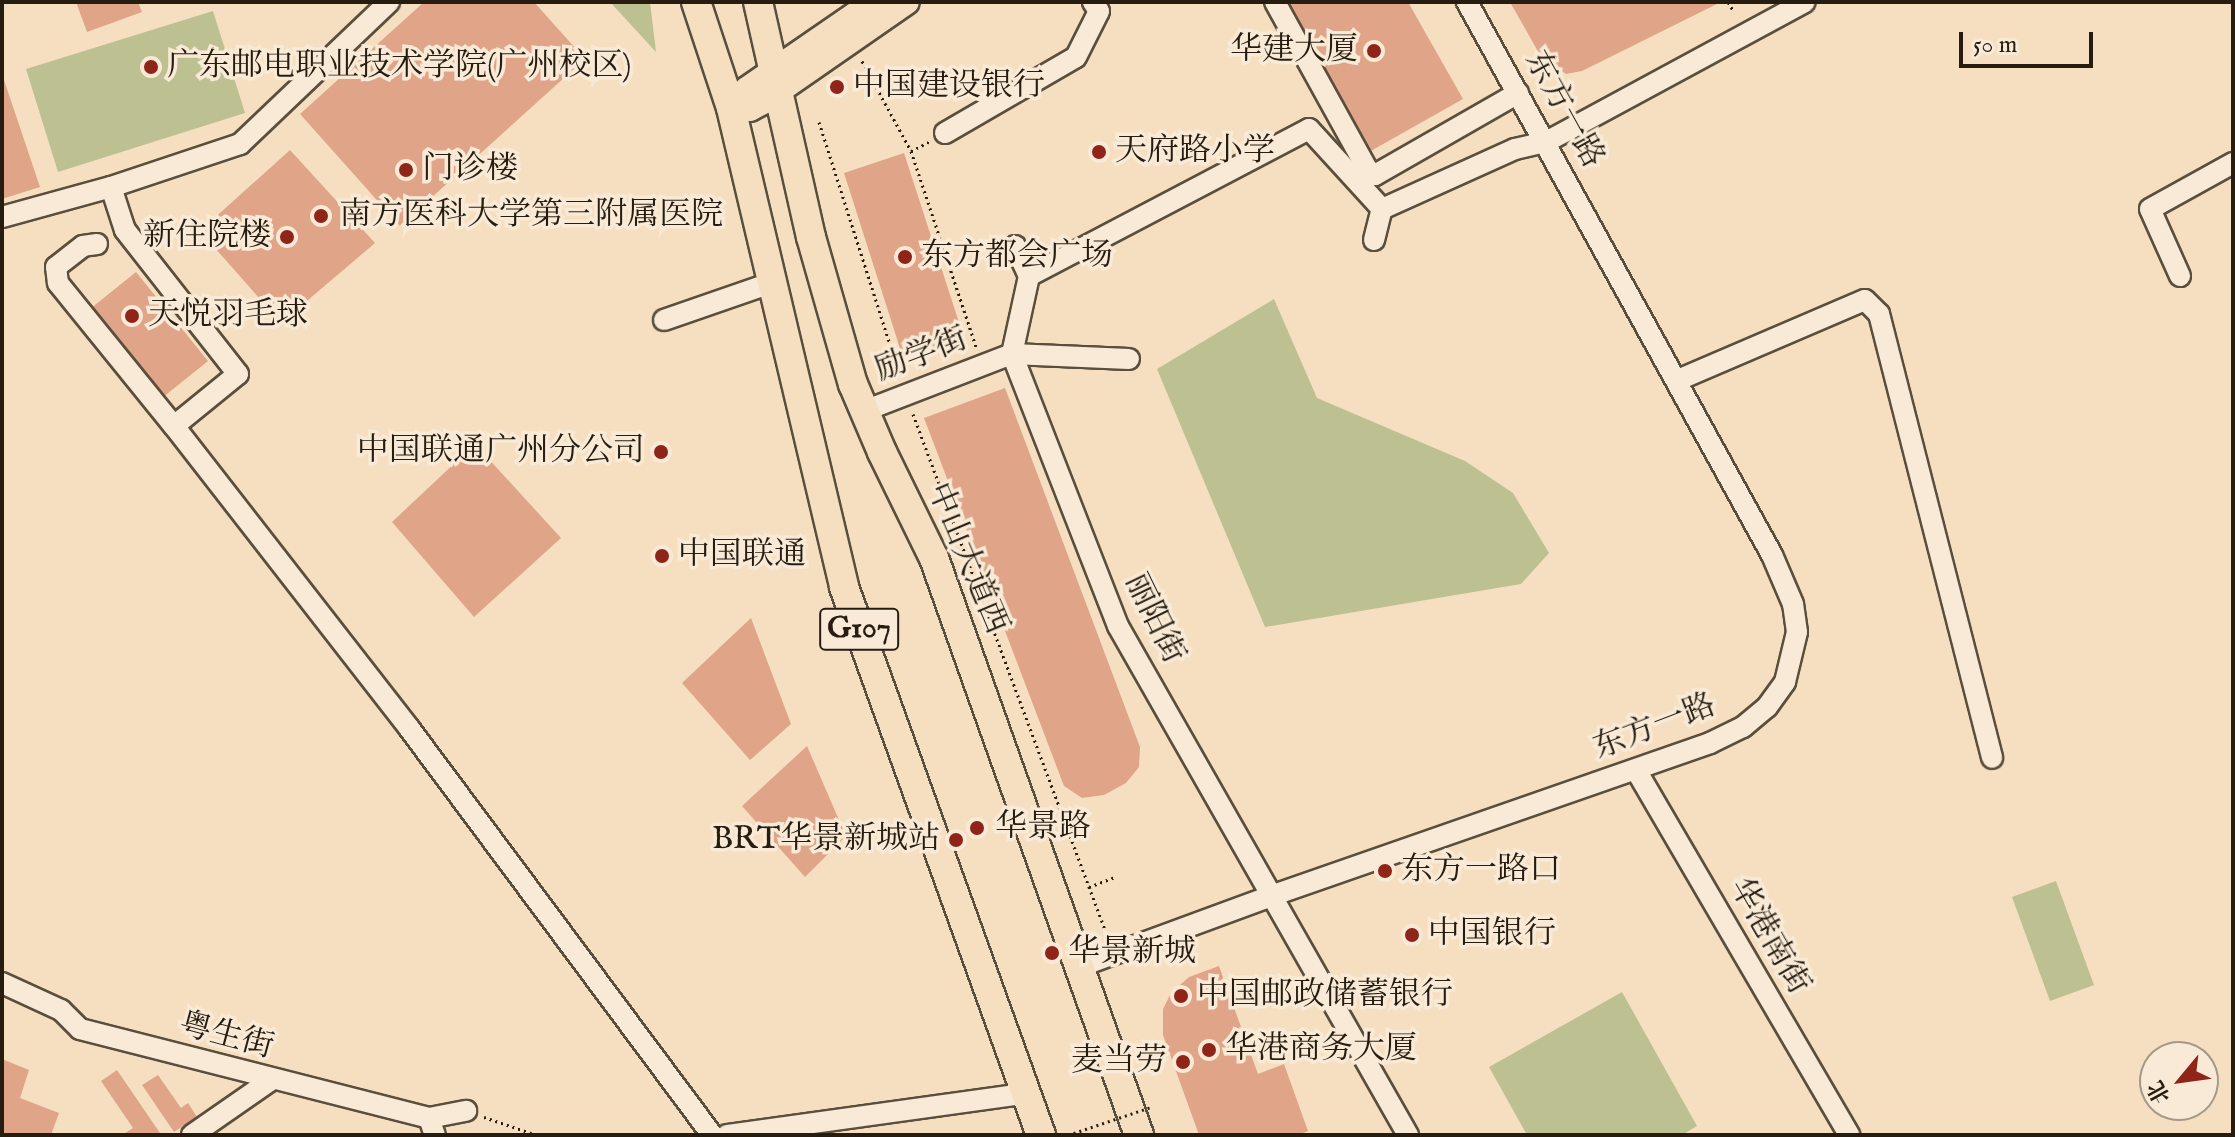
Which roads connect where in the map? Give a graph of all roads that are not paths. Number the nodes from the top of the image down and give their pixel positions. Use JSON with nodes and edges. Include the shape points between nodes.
{"nodes":[{"id":1,"x":389,"y":2,"type":"edge"},
{"id":2,"x":696,"y":2,"type":"edge"},
{"id":3,"x":758,"y":2,"type":"edge"},
{"id":4,"x":873,"y":2,"type":"edge"},
{"id":5,"x":907,"y":2,"type":"edge"},
{"id":6,"x":1093,"y":2,"type":"edge"},
{"id":7,"x":1275,"y":2,"type":"edge"},
{"id":8,"x":1467,"y":2,"type":"edge"},
{"id":9,"x":1805,"y":2,"type":"edge"},
{"id":10,"x":774,"y":83,"type":"junction"},
{"id":11,"x":1518,"y":93,"type":"junction"},
{"id":12,"x":731,"y":108,"type":"junction"},
{"id":13,"x":945,"y":133,"type":"dead end"},
{"id":14,"x":1546,"y":142,"type":"junction"},
{"id":15,"x":2233,"y":163,"type":"edge"},
{"id":16,"x":111,"y":187,"type":"junction"},
{"id":17,"x":1382,"y":209,"type":"junction"},
{"id":18,"x":2,"y":217,"type":"edge"},
{"id":19,"x":1374,"y":240,"type":"dead end"},
{"id":20,"x":97,"y":244,"type":"dead end"},
{"id":21,"x":1015,"y":246,"type":"dead end"},
{"id":22,"x":1029,"y":276,"type":"junction"},
{"id":23,"x":2180,"y":276,"type":"dead end"},
{"id":24,"x":771,"y":283,"type":"junction"},
{"id":25,"x":664,"y":320,"type":"dead end"},
{"id":26,"x":1007,"y":356,"type":"junction"},
{"id":27,"x":1129,"y":359,"type":"dead end"},
{"id":28,"x":1678,"y":380,"type":"junction"},
{"id":29,"x":864,"y":411,"type":"junction"},
{"id":30,"x":174,"y":426,"type":"junction"},
{"id":31,"x":1992,"y":758,"type":"dead end"},
{"id":32,"x":1636,"y":770,"type":"junction"},
{"id":33,"x":1271,"y":896,"type":"junction"},
{"id":34,"x":1081,"y":966,"type":"junction"},
{"id":35,"x":2,"y":983,"type":"edge"},
{"id":36,"x":271,"y":1080,"type":"junction"},
{"id":37,"x":1024,"y":1094,"type":"junction"},
{"id":38,"x":466,"y":1111,"type":"road end"},
{"id":39,"x":432,"y":1126,"type":"edge"},
{"id":40,"x":1406,"y":1130,"type":"edge"},
{"id":41,"x":192,"y":1135,"type":"edge"},
{"id":42,"x":712,"y":1135,"type":"edge"},
{"id":43,"x":727,"y":1135,"type":"edge"},
{"id":44,"x":1041,"y":1135,"type":"edge"},
{"id":45,"x":1139,"y":1135,"type":"edge"},
{"id":46,"x":1383,"y":1135,"type":"edge"},
{"id":47,"x":1849,"y":1135,"type":"edge"}],
"edges":[{"from":1,"to":16,"type":"street","via":[[240,144]]},
{"from":2,"to":12,"type":"highway","number":"G107"},
{"from":3,"to":10,"type":"highway","name":"中山大道西"},
{"from":4,"to":10,"type":"main road"},
{"from":5,"to":10,"type":"main road"},
{"from":6,"to":13,"type":"street","via":[[1099,11],[1076,57]]},
{"from":7,"to":11,"type":"street","via":[[1375,175]]},
{"from":8,"to":11,"type":"street","name":"东方一路"},
{"from":9,"to":14,"type":"street"},
{"from":10,"to":12,"type":"main road","via":[[750,109]]},
{"from":10,"to":29,"type":"highway","name":"中山大道西","via":[[835,324]]},
{"from":11,"to":14,"type":"street","name":"东方一路"},
{"from":12,"to":24,"type":"highway","number":"G107"},
{"from":14,"to":17,"type":"street","via":[[1515,149]]},
{"from":14,"to":28,"type":"street","name":"东方一路"},
{"from":15,"to":23,"type":"street","via":[[2150,209]]},
{"from":16,"to":18,"type":"street"},
{"from":16,"to":30,"type":"street","via":[[125,230],[238,374]]},
{"from":17,"to":19,"type":"street"},
{"from":17,"to":22,"type":"street","via":[[1309,129]]},
{"from":20,"to":30,"type":"street","via":[[83,246],[56,267],[58,283]]},
{"from":21,"to":22,"type":"street"},
{"from":22,"to":26,"type":"street"},
{"from":24,"to":25,"type":"street"},
{"from":24,"to":37,"type":"highway","number":"G107","via":[[844,587]]},
{"from":26,"to":27,"type":"street"},
{"from":26,"to":29,"type":"street","name":"励学街"},
{"from":26,"to":33,"type":"street","name":"丽阳街","via":[[1118,626]]},
{"from":28,"to":31,"type":"street","via":[[1865,300],[1879,314]]},
{"from":28,"to":32,"type":"street","name":"东方一路","via":[[1772,555],[1793,604],[1797,632],[1785,682],[1767,707],[1743,727],[1710,743]]},
{"from":29,"to":34,"type":"highway","name":"中山大道西","via":[[934,558]]},
{"from":30,"to":42,"type":"street","via":[[409,728]]},
{"from":32,"to":33,"type":"street","name":"东方一路"},
{"from":32,"to":47,"type":"street","name":"华港南街"},
{"from":33,"to":34,"type":"street","name":"东方一路"},
{"from":33,"to":40,"type":"street","name":"丽阳街"},
{"from":34,"to":45,"type":"highway","name":"中山大道西"},
{"from":35,"to":36,"type":"street","name":"粤生街","via":[[61,1010],[80,1029]]},
{"from":36,"to":39,"type":"street","name":"粤生街"},
{"from":36,"to":41,"type":"street"},
{"from":37,"to":43,"type":"street"},
{"from":37,"to":44,"type":"highway","number":"G107"},
{"from":38,"to":39,"type":"street"},
{"from":40,"to":46,"type":"street"}]}
